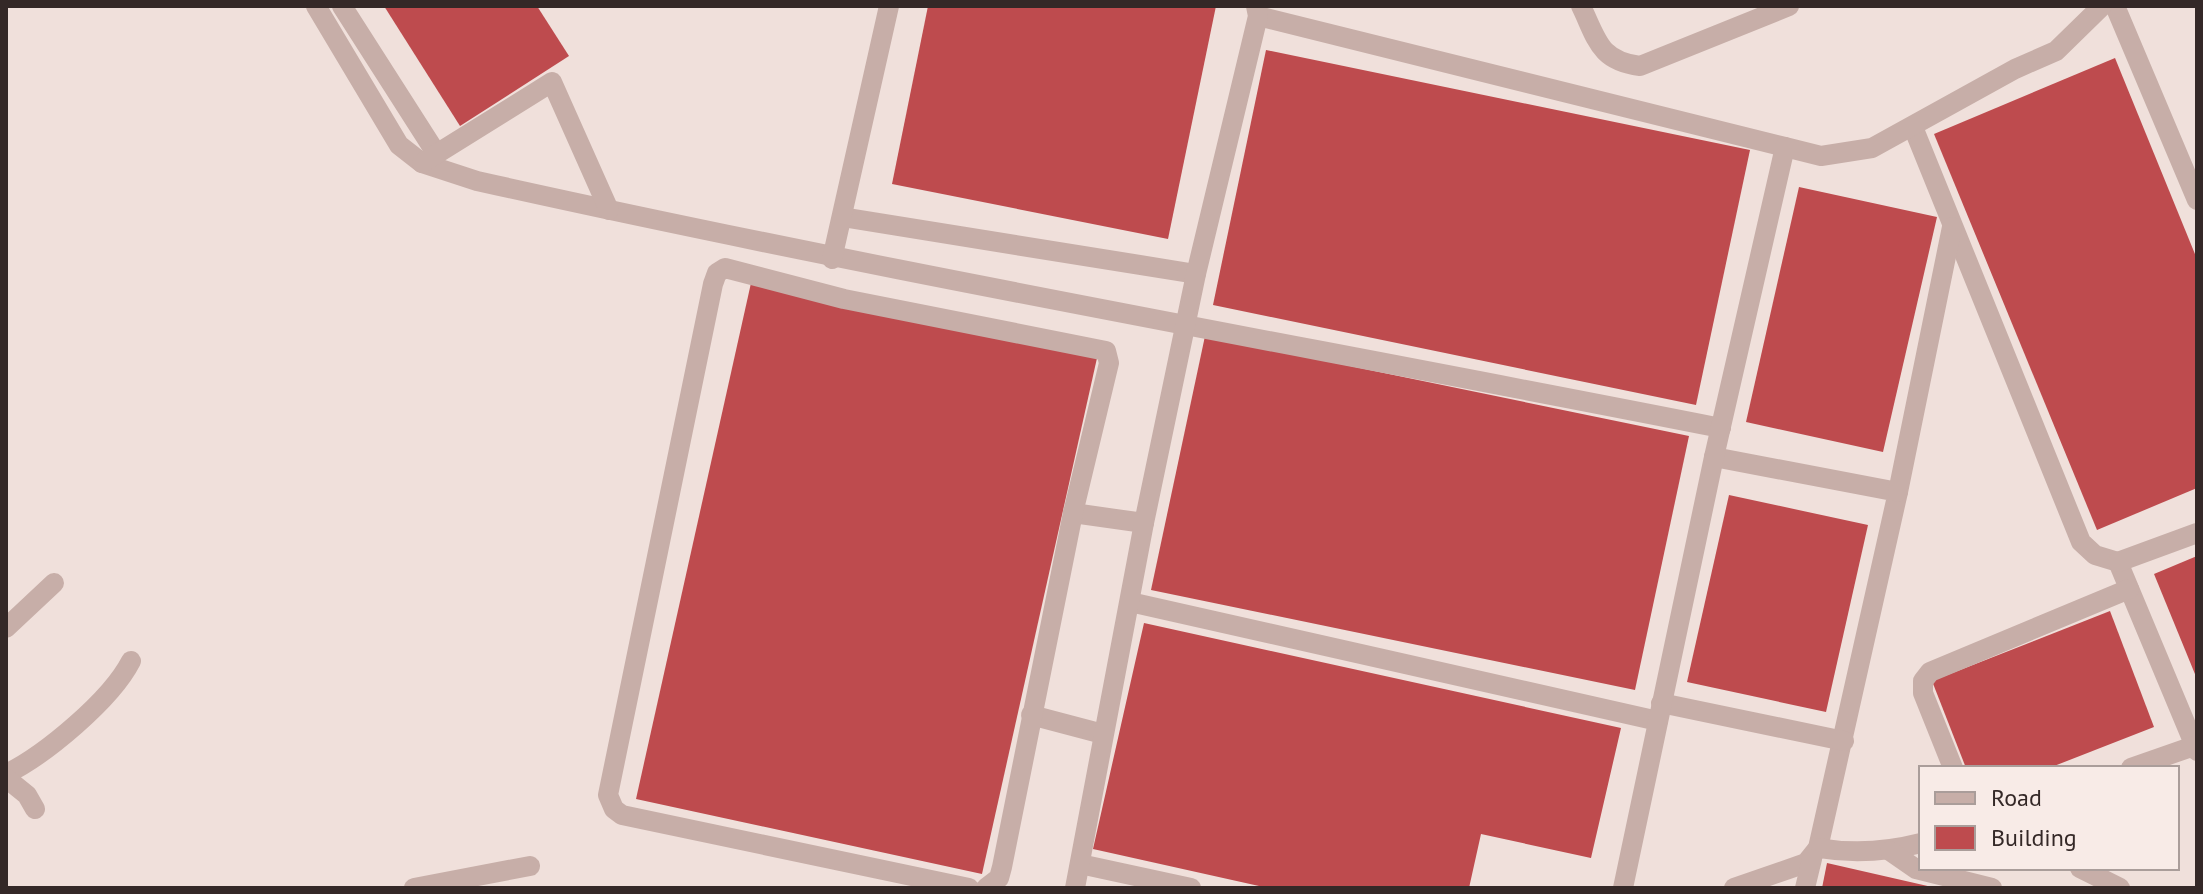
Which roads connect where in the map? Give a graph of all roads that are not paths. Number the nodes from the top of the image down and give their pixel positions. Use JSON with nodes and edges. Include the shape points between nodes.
{"nodes":[{"id":1,"x":316,"y":6,"type":"edge"},
{"id":2,"x":342,"y":6,"type":"edge"},
{"id":3,"x":889,"y":6,"type":"edge"},
{"id":4,"x":1581,"y":6,"type":"edge"},
{"id":5,"x":1789,"y":6,"type":"edge"},
{"id":6,"x":2102,"y":6,"type":"edge"},
{"id":7,"x":2115,"y":6,"type":"edge"},
{"id":8,"x":1257,"y":11,"type":"edge"},
{"id":9,"x":1913,"y":127,"type":"junction"},
{"id":10,"x":1785,"y":147,"type":"junction"},
{"id":11,"x":429,"y":158,"type":"junction"},
{"id":12,"x":2197,"y":200,"type":"edge"},
{"id":13,"x":609,"y":210,"type":"junction"},
{"id":14,"x":842,"y":217,"type":"junction"},
{"id":15,"x":1952,"y":227,"type":"junction"},
{"id":16,"x":841,"y":260,"type":"junction"},
{"id":17,"x":1196,"y":274,"type":"junction"},
{"id":18,"x":844,"y":299,"type":"junction"},
{"id":19,"x":1186,"y":322,"type":"junction"},
{"id":20,"x":1721,"y":428,"type":"junction"},
{"id":21,"x":1714,"y":457,"type":"junction"},
{"id":22,"x":1898,"y":492,"type":"junction"},
{"id":23,"x":1073,"y":513,"type":"junction"},
{"id":24,"x":1144,"y":523,"type":"junction"},
{"id":25,"x":2197,"y":533,"type":"edge"},
{"id":26,"x":2118,"y":562,"type":"junction"},
{"id":27,"x":54,"y":583,"type":"dead end"},
{"id":28,"x":2129,"y":589,"type":"junction"},
{"id":29,"x":1130,"y":602,"type":"junction"},
{"id":30,"x":6,"y":628,"type":"edge"},
{"id":31,"x":131,"y":661,"type":"dead end"},
{"id":32,"x":1660,"y":712,"type":"junction"},
{"id":33,"x":1031,"y":715,"type":"junction"},
{"id":34,"x":1103,"y":734,"type":"junction"},
{"id":35,"x":1844,"y":741,"type":"junction"},
{"id":36,"x":2196,"y":748,"type":"edge"},
{"id":37,"x":1952,"y":766,"type":"edge"},
{"id":38,"x":2138,"y":766,"type":"edge"},
{"id":39,"x":6,"y":776,"type":"edge"},
{"id":40,"x":35,"y":809,"type":"dead end"},
{"id":41,"x":1919,"y":844,"type":"edge"},
{"id":42,"x":1890,"y":851,"type":"junction"},
{"id":43,"x":1815,"y":854,"type":"junction"},
{"id":44,"x":1080,"y":864,"type":"junction"},
{"id":45,"x":530,"y":866,"type":"dead end"},
{"id":46,"x":1919,"y":870,"type":"edge"},
{"id":47,"x":1920,"y":870,"type":"edge"},
{"id":48,"x":2084,"y":870,"type":"edge"},
{"id":49,"x":920,"y":883,"type":"edge"},
{"id":50,"x":414,"y":888,"type":"edge"},
{"id":51,"x":969,"y":888,"type":"edge"},
{"id":52,"x":986,"y":888,"type":"edge"},
{"id":53,"x":1075,"y":888,"type":"edge"},
{"id":54,"x":1191,"y":888,"type":"edge"},
{"id":55,"x":1623,"y":888,"type":"edge"},
{"id":56,"x":1734,"y":888,"type":"edge"},
{"id":57,"x":1805,"y":888,"type":"edge"},
{"id":58,"x":1992,"y":888,"type":"edge"},
{"id":59,"x":2120,"y":888,"type":"edge"}],
"edges":[{"from":1,"to":11,"type":"street","via":[[399,145]]},
{"from":2,"to":11,"type":"street"},
{"from":3,"to":14,"type":"street"},
{"from":4,"to":5,"type":"street","via":[[1604,53],[1621,64],[1640,66]]},
{"from":6,"to":9,"type":"street","via":[[2056,51]]},
{"from":7,"to":12,"type":"street"},
{"from":8,"to":10,"type":"street"},
{"from":8,"to":17,"type":"street"},
{"from":9,"to":10,"type":"street","via":[[1872,148],[1821,156]]},
{"from":9,"to":15,"type":"street"},
{"from":10,"to":20,"type":"street"},
{"from":11,"to":13,"type":"street","via":[[477,181]]},
{"from":11,"to":13,"type":"street","via":[[552,82]]},
{"from":13,"to":16,"type":"street"},
{"from":14,"to":16,"type":"street"},
{"from":14,"to":17,"type":"street"},
{"from":15,"to":22,"type":"street"},
{"from":15,"to":26,"type":"street","via":[[2081,542],[2095,555]]},
{"from":16,"to":18,"type":"street"},
{"from":16,"to":19,"type":"street"},
{"from":17,"to":19,"type":"street"},
{"from":18,"to":23,"type":"street","via":[[1106,351],[1109,363]]},
{"from":18,"to":49,"type":"street","via":[[735,268],[717,273],[608,795],[622,815]]},
{"from":19,"to":20,"type":"street"},
{"from":19,"to":24,"type":"street"},
{"from":20,"to":21,"type":"street"},
{"from":21,"to":22,"type":"street"},
{"from":21,"to":32,"type":"street"},
{"from":22,"to":35,"type":"street"},
{"from":23,"to":24,"type":"street"},
{"from":23,"to":33,"type":"street"},
{"from":24,"to":29,"type":"street"},
{"from":25,"to":26,"type":"street"},
{"from":26,"to":28,"type":"street"},
{"from":27,"to":30,"type":"street"},
{"from":28,"to":36,"type":"street"},
{"from":28,"to":37,"type":"street","via":[[1930,672],[1923,693]]},
{"from":29,"to":32,"type":"street"},
{"from":29,"to":34,"type":"street"},
{"from":31,"to":39,"type":"street","via":[[116,688],[33,761]]},
{"from":32,"to":35,"type":"street"},
{"from":32,"to":55,"type":"street"},
{"from":33,"to":34,"type":"street"},
{"from":33,"to":52,"type":"street","via":[[1002,867],[999,878]]},
{"from":34,"to":44,"type":"street"},
{"from":35,"to":43,"type":"street"},
{"from":36,"to":38,"type":"street"},
{"from":39,"to":40,"type":"street"},
{"from":41,"to":42,"type":"street"},
{"from":42,"to":43,"type":"street"},
{"from":42,"to":46,"type":"street"},
{"from":43,"to":56,"type":"street","via":[[1774,876]]},
{"from":43,"to":57,"type":"street"},
{"from":44,"to":53,"type":"street"},
{"from":44,"to":54,"type":"street"},
{"from":45,"to":50,"type":"street"},
{"from":47,"to":58,"type":"street"},
{"from":48,"to":59,"type":"street"},
{"from":49,"to":51,"type":"street"}]}
